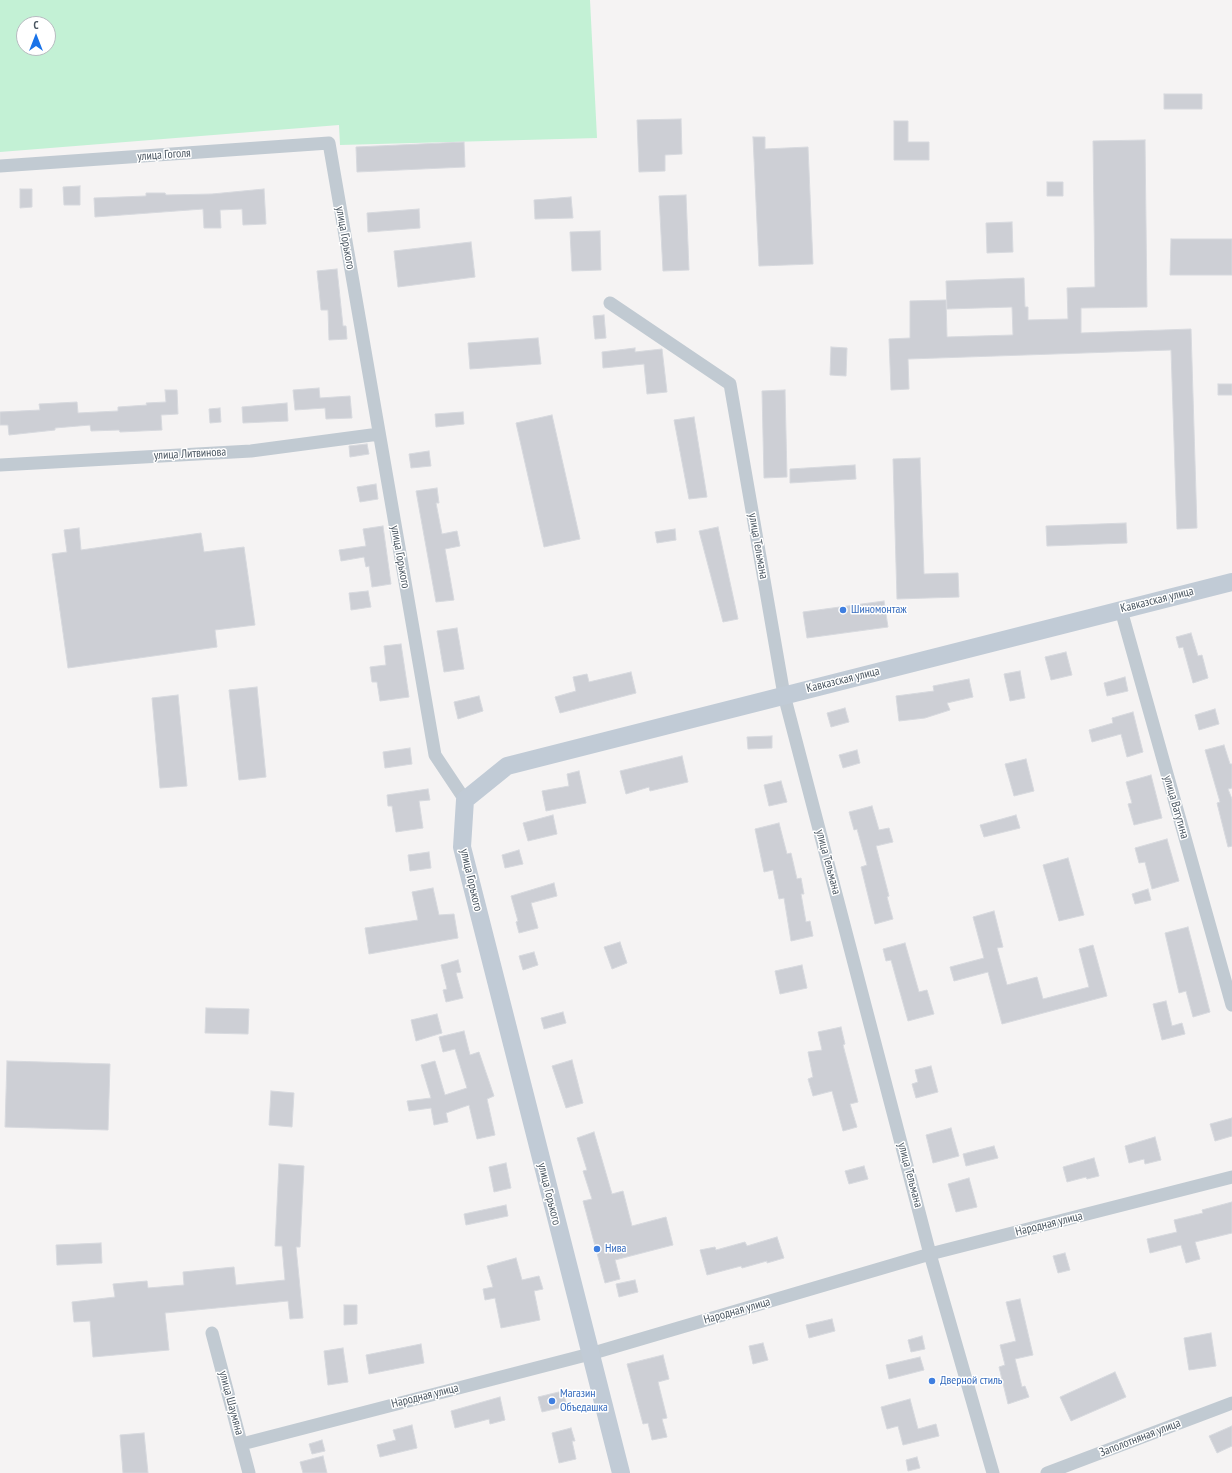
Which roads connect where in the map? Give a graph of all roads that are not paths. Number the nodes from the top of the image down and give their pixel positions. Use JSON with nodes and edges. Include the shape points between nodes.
{"nodes":[{"id":1,"x":329,"y":143,"type":"joint"},
{"id":2,"x":0,"y":166,"type":"edge"},
{"id":3,"x":610,"y":303,"type":"dead end"},
{"id":4,"x":379,"y":434,"type":"junction"},
{"id":5,"x":0,"y":465,"type":"edge"},
{"id":6,"x":1232,"y":582,"type":"edge"},
{"id":7,"x":1121,"y":610,"type":"junction"},
{"id":8,"x":784,"y":695,"type":"junction"},
{"id":9,"x":465,"y":800,"type":"junction"},
{"id":10,"x":1232,"y":1005,"type":"edge"},
{"id":11,"x":1232,"y":1177,"type":"edge"},
{"id":12,"x":930,"y":1254,"type":"junction"},
{"id":13,"x":212,"y":1333,"type":"dead end"},
{"id":14,"x":590,"y":1354,"type":"junction"},
{"id":15,"x":1232,"y":1403,"type":"edge"},
{"id":16,"x":242,"y":1444,"type":"junction"},
{"id":17,"x":249,"y":1473,"type":"edge"},
{"id":18,"x":621,"y":1473,"type":"edge"},
{"id":19,"x":993,"y":1473,"type":"edge"},
{"id":20,"x":1047,"y":1473,"type":"edge"}],
"edges":[{"from":1,"to":2,"type":"street","name":"улица Гоголя"},
{"from":1,"to":4,"type":"street","name":"улица Горького"},
{"from":3,"to":8,"type":"street","name":"улица Тельмана","via":[[730,384]]},
{"from":4,"to":5,"type":"street","name":"улица Литвинова","via":[[251,451]]},
{"from":4,"to":9,"type":"street","name":"улица Горького","via":[[435,755]]},
{"from":6,"to":7,"type":"main road","name":"Кавказская улица"},
{"from":7,"to":8,"type":"main road","name":"Кавказская улица"},
{"from":7,"to":10,"type":"street","name":"улица Ватутина"},
{"from":8,"to":9,"type":"main road","name":"Кавказская улица","via":[[507,766]]},
{"from":8,"to":12,"type":"street","name":"улица Тельмана"},
{"from":9,"to":14,"type":"main road","name":"улица Горького","via":[[462,847]]},
{"from":11,"to":12,"type":"street","name":"Народная улица"},
{"from":12,"to":14,"type":"street","name":"Народная улица"},
{"from":12,"to":19,"type":"street","name":"улица Тельмана"},
{"from":13,"to":16,"type":"street","name":"улица Шаумяна"},
{"from":14,"to":16,"type":"street","name":"Народная улица"},
{"from":14,"to":18,"type":"main road","name":"улица Горького"},
{"from":15,"to":20,"type":"street","name":"Заполотняная улица"},
{"from":16,"to":17,"type":"street","name":"улица Шаумяна"}]}
